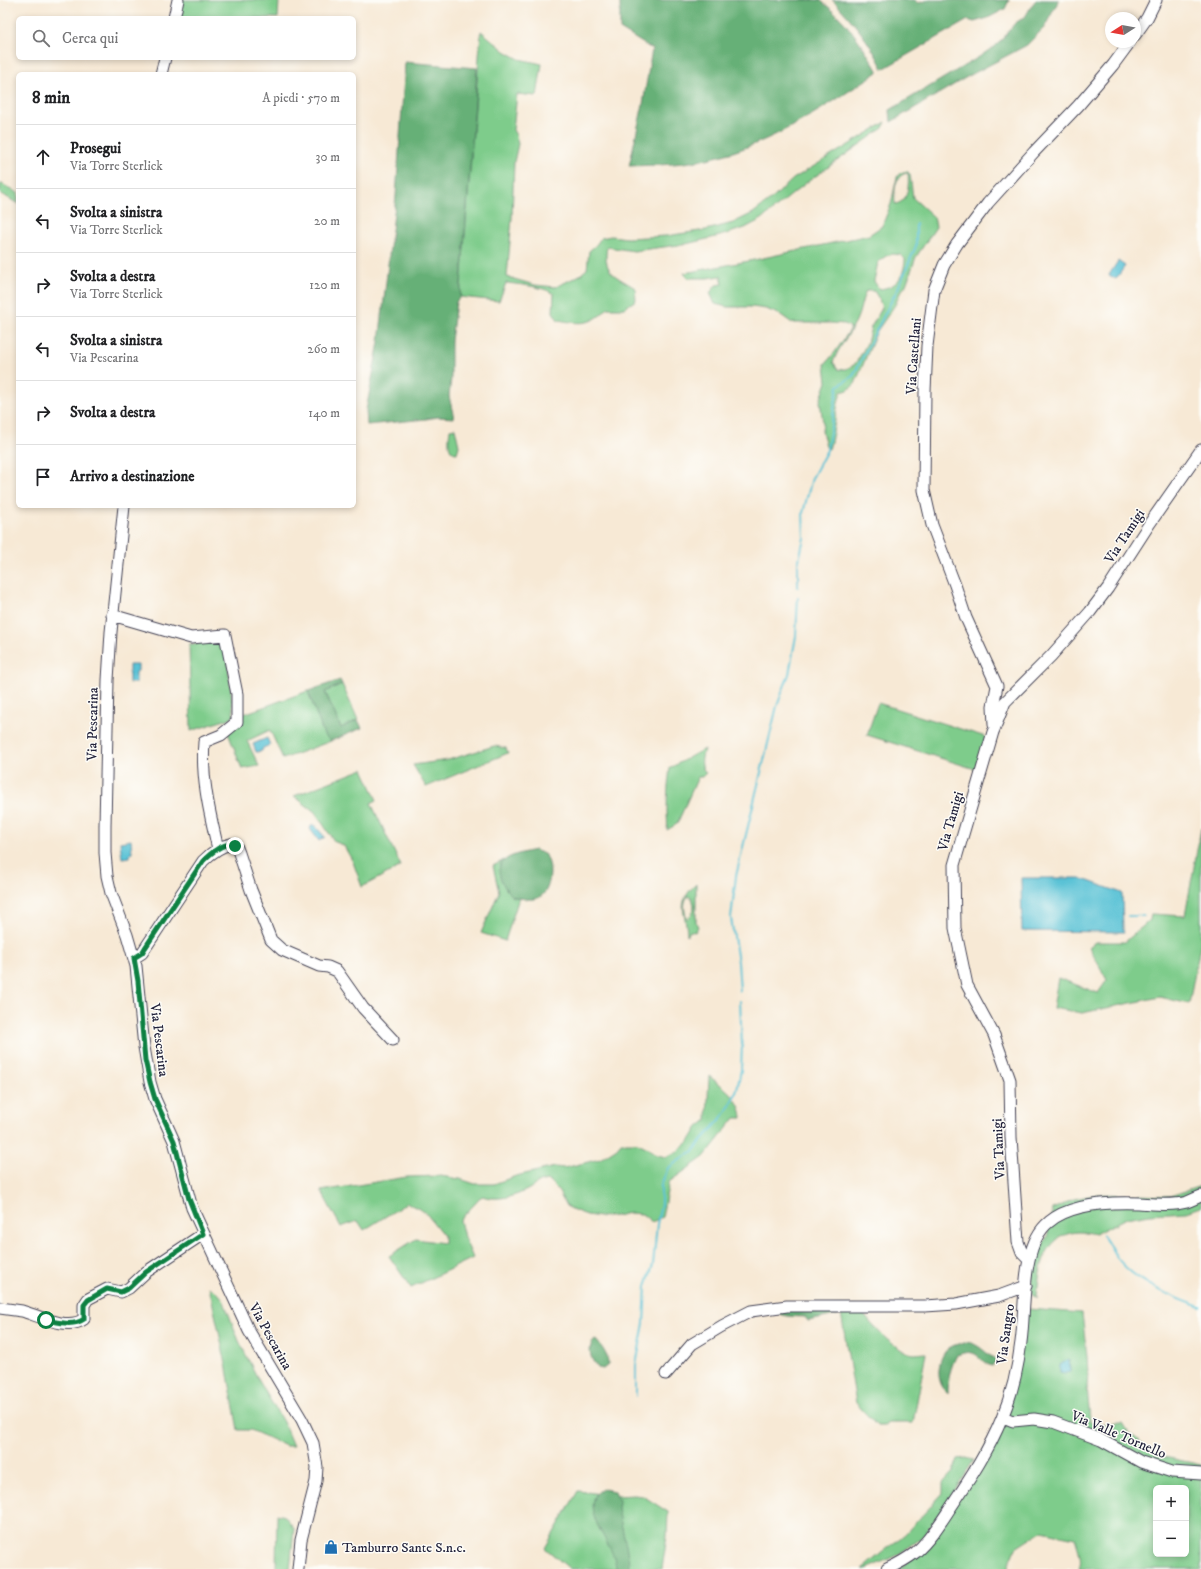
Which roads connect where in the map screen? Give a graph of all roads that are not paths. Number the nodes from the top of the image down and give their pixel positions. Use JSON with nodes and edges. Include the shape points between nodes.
{"nodes":[{"id":1,"x":178,"y":0,"type":"edge"},
{"id":2,"x":1156,"y":0,"type":"edge"},
{"id":3,"x":174,"y":16,"type":"edge"},
{"id":4,"x":1141,"y":26,"type":"edge"},
{"id":5,"x":1126,"y":48,"type":"edge"},
{"id":6,"x":164,"y":60,"type":"edge"},
{"id":7,"x":162,"y":72,"type":"edge"},
{"id":8,"x":1201,"y":450,"type":"edge"},
{"id":9,"x":124,"y":508,"type":"edge"},
{"id":10,"x":112,"y":615,"type":"junction"},
{"id":11,"x":994,"y":728,"type":"junction"},
{"id":12,"x":218,"y":849,"type":"junction"},
{"id":13,"x":134,"y":958,"type":"junction"},
{"id":14,"x":393,"y":1040,"type":"dead end"},
{"id":15,"x":1201,"y":1196,"type":"edge"},
{"id":16,"x":203,"y":1234,"type":"junction"},
{"id":17,"x":1028,"y":1258,"type":"junction"},
{"id":18,"x":1026,"y":1286,"type":"junction"},
{"id":19,"x":0,"y":1308,"type":"edge"},
{"id":20,"x":666,"y":1374,"type":"dead end"},
{"id":21,"x":1003,"y":1417,"type":"junction"},
{"id":22,"x":1201,"y":1474,"type":"edge"},
{"id":23,"x":298,"y":1569,"type":"edge"},
{"id":24,"x":887,"y":1569,"type":"edge"}],
"edges":[{"from":1,"to":3,"type":"street"},
{"from":2,"to":4,"type":"street"},
{"from":5,"to":11,"type":"street","name":"Via Castellani","via":[[1078,106],[988,203],[957,244],[944,265],[934,290],[927,346],[924,490],[932,525],[966,618],[997,686],[993,706]]},
{"from":6,"to":7,"type":"street"},
{"from":8,"to":11,"type":"street","name":"Via Tamigi","via":[[1104,594],[1070,636],[1005,702]]},
{"from":9,"to":10,"type":"street","name":"Via Pescarina"},
{"from":10,"to":12,"type":"street","via":[[191,638],[225,635],[237,694],[237,722],[221,735],[204,742],[203,755],[203,775]]},
{"from":10,"to":13,"type":"street","name":"Via Pescarina","via":[[108,680],[105,853],[111,893]]},
{"from":11,"to":17,"type":"street","name":"Via Tamigi","via":[[954,865],[955,928],[967,985],[994,1035],[1010,1080],[1018,1242],[1022,1253]]},
{"from":12,"to":13,"type":"street","via":[[203,861],[142,953]]},
{"from":12,"to":14,"type":"street","via":[[231,844],[237,848],[251,890],[275,945],[319,966],[337,971],[363,1008]]},
{"from":13,"to":16,"type":"street","name":"Via Pescarina","via":[[145,1060],[150,1082],[174,1141],[189,1199]]},
{"from":15,"to":17,"type":"street","name":"Via Sangro","via":[[1179,1203],[1105,1204],[1068,1212],[1049,1221],[1040,1230]]},
{"from":16,"to":19,"type":"street","via":[[146,1272],[129,1288],[121,1292],[107,1289],[88,1300],[84,1305],[84,1319],[80,1322],[58,1322],[21,1311]]},
{"from":16,"to":23,"type":"street","name":"Via Pescarina","via":[[249,1331],[313,1443],[317,1461],[316,1481],[301,1540]]},
{"from":17,"to":18,"type":"street","name":"Via Sangro"},
{"from":18,"to":20,"type":"street","via":[[999,1296],[956,1304],[787,1306],[751,1311],[692,1344]]},
{"from":18,"to":21,"type":"street","name":"Via Sangro","via":[[1021,1342],[1013,1385]]},
{"from":21,"to":22,"type":"street","name":"Via Valle Tornello","via":[[1013,1421],[1034,1419],[1053,1422],[1101,1440],[1141,1462],[1172,1472]]},
{"from":21,"to":24,"type":"street","name":"Via Sangro","via":[[968,1481],[939,1525],[917,1551],[905,1561]]}]}
